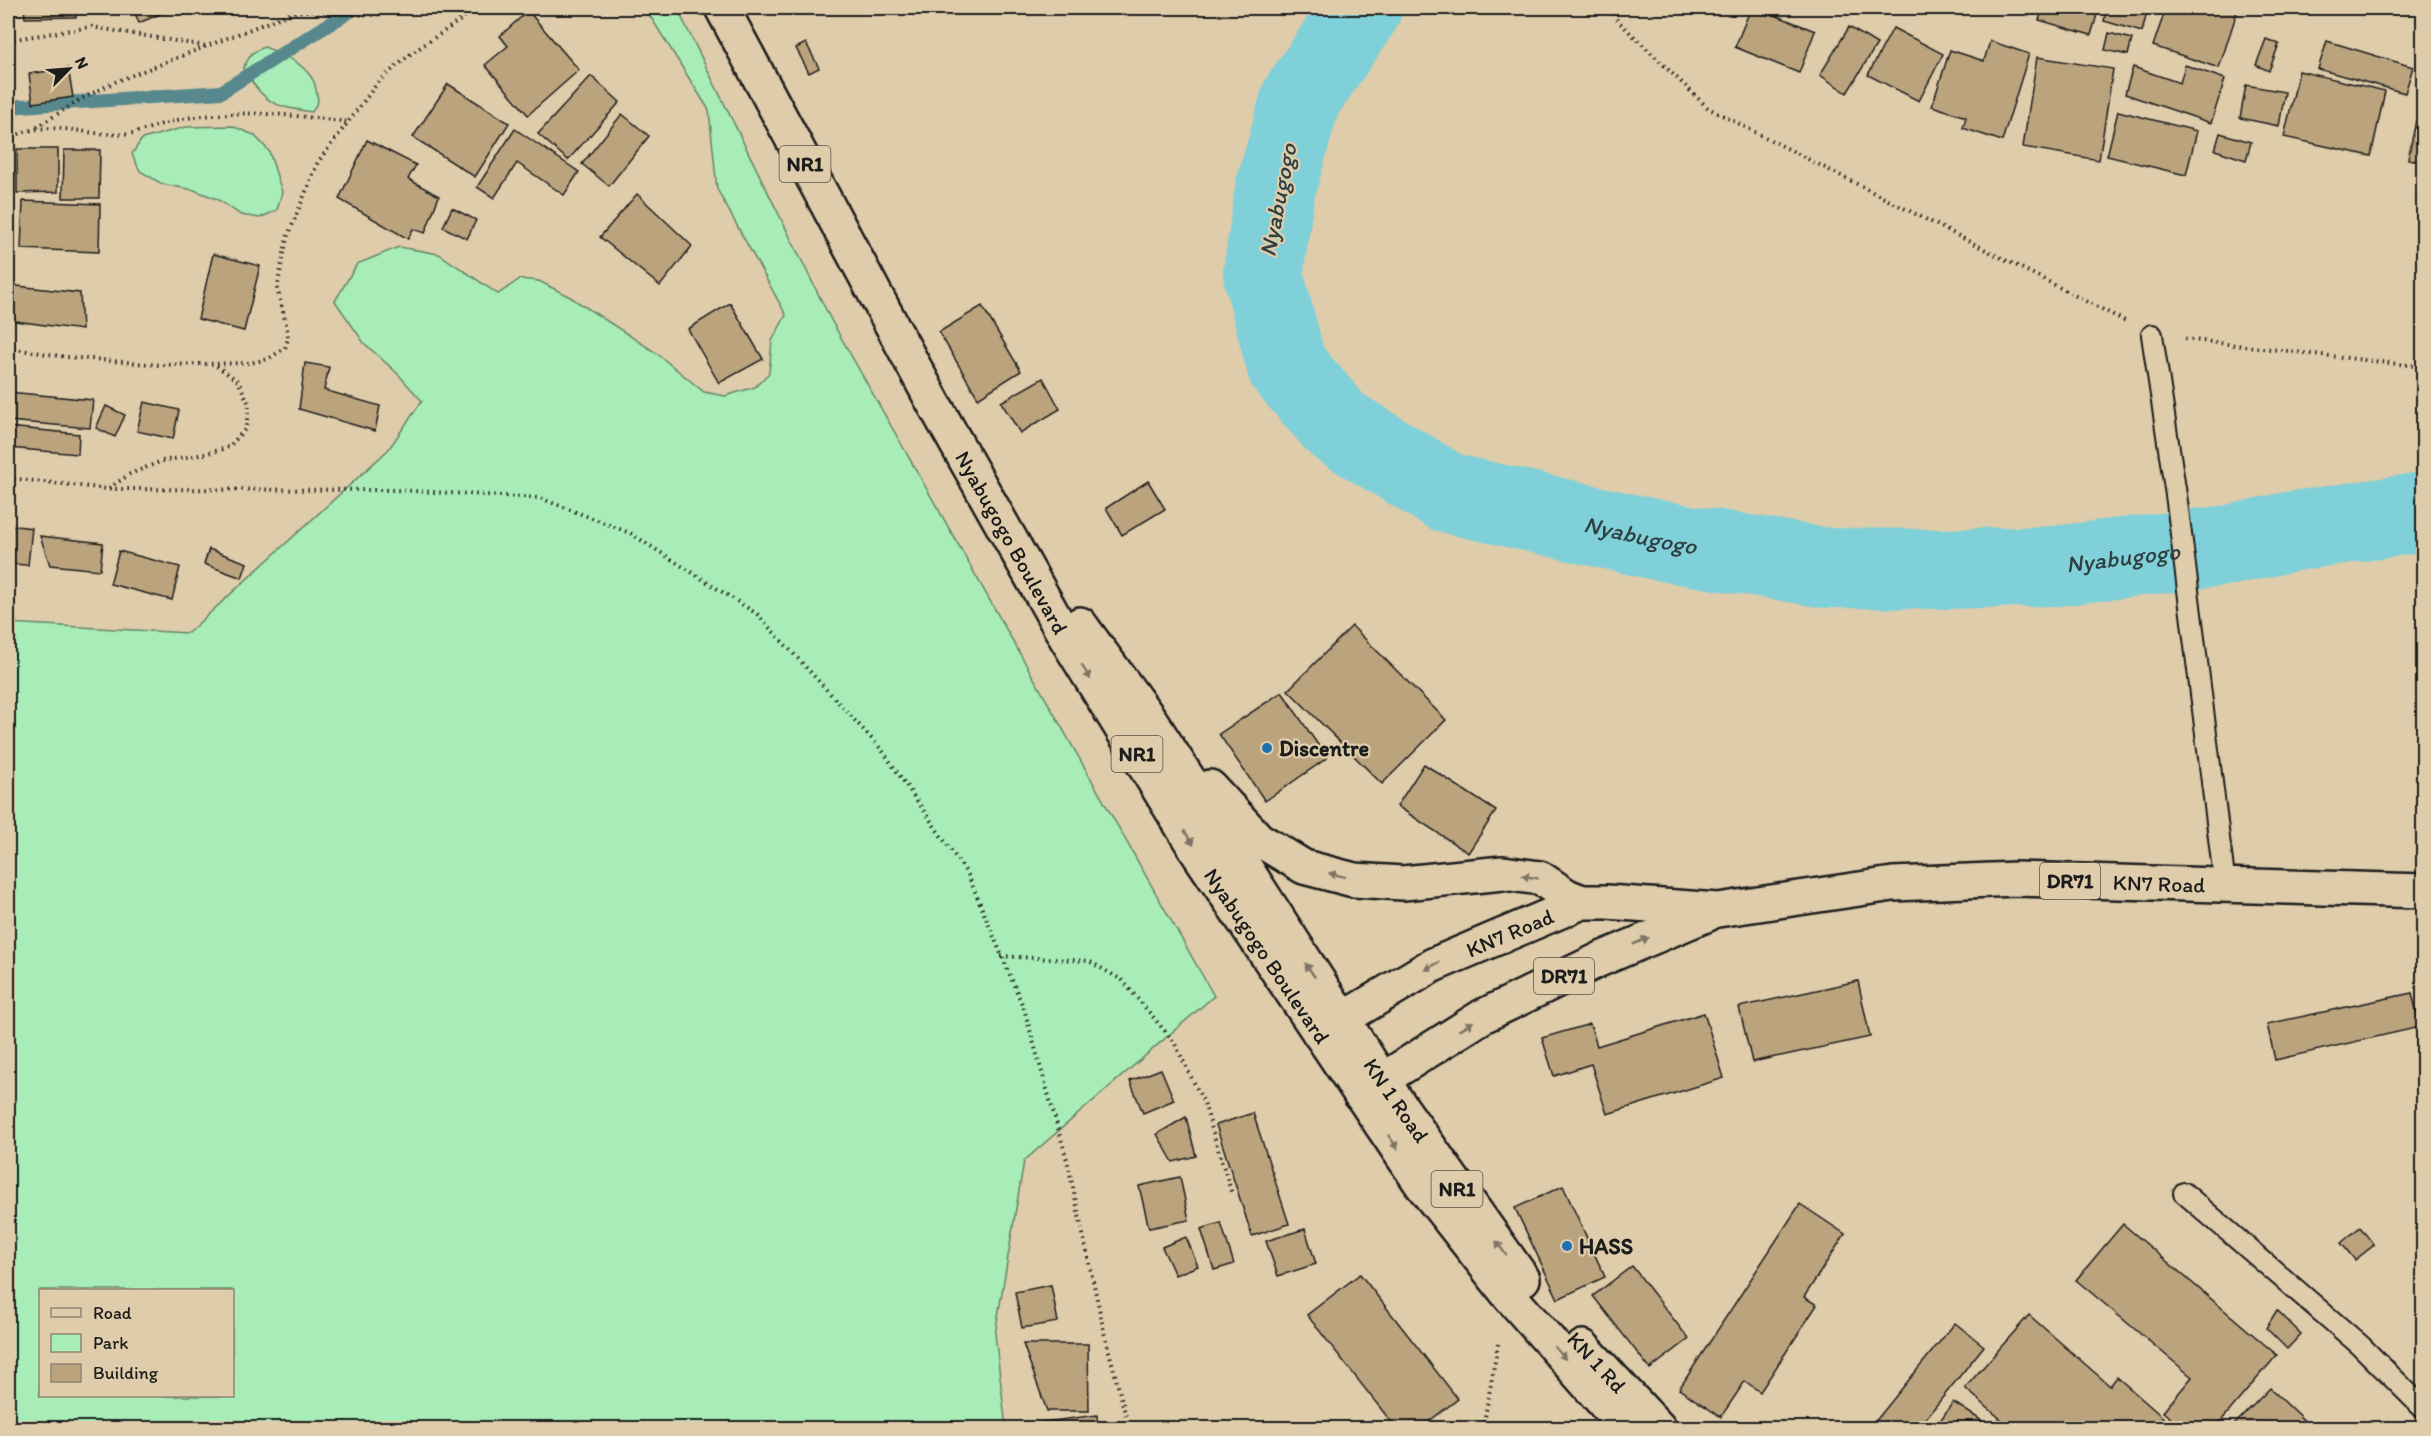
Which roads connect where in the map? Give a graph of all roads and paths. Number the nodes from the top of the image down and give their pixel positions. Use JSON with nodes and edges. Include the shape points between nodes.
{"nodes":[{"id":1,"x":411,"y":8,"type":"edge"},
{"id":2,"x":472,"y":8,"type":"edge"},
{"id":3,"x":722,"y":8,"type":"edge"},
{"id":4,"x":1612,"y":8,"type":"edge"},
{"id":5,"x":8,"y":40,"type":"edge"},
{"id":6,"x":206,"y":46,"type":"junction"},
{"id":7,"x":349,"y":122,"type":"junction"},
{"id":8,"x":37,"y":127,"type":"junction"},
{"id":9,"x":8,"y":140,"type":"edge"},
{"id":10,"x":8,"y":188,"type":"edge"},
{"id":11,"x":8,"y":241,"type":"edge"},
{"id":12,"x":2152,"y":335,"type":"junction"},
{"id":13,"x":8,"y":348,"type":"edge"},
{"id":14,"x":214,"y":363,"type":"junction"},
{"id":15,"x":2424,"y":367,"type":"edge"},
{"id":16,"x":933,"y":402,"type":"junction"},
{"id":17,"x":8,"y":478,"type":"edge"},
{"id":18,"x":108,"y":489,"type":"junction"},
{"id":19,"x":1151,"y":721,"type":"junction"},
{"id":20,"x":2225,"y":886,"type":"junction"},
{"id":21,"x":2424,"y":891,"type":"edge"},
{"id":22,"x":1582,"y":902,"type":"junction"},
{"id":23,"x":1718,"y":910,"type":"junction"},
{"id":24,"x":1001,"y":956,"type":"junction"},
{"id":25,"x":1331,"y":1026,"type":"junction"},
{"id":26,"x":1371,"y":1087,"type":"junction"},
{"id":27,"x":2184,"y":1193,"type":"dead end"},
{"id":28,"x":1232,"y":1194,"type":"dead end"},
{"id":29,"x":1521,"y":1294,"type":"junction"},
{"id":30,"x":2424,"y":1409,"type":"edge"},
{"id":31,"x":1129,"y":1428,"type":"edge"},
{"id":32,"x":1483,"y":1428,"type":"edge"},
{"id":33,"x":1626,"y":1428,"type":"edge"},
{"id":34,"x":1659,"y":1428,"type":"edge"}],
"edges":[{"from":1,"to":6,"type":"path","via":[[385,15],[304,9]]},
{"from":2,"to":7,"type":"path","via":[[379,81]]},
{"from":3,"to":16,"type":"main road","number":"NR1"},
{"from":4,"to":12,"type":"path","via":[[1615,18],[1708,108]]},
{"from":5,"to":6,"type":"path","via":[[92,27]]},
{"from":6,"to":8,"type":"path","via":[[99,90]]},
{"from":7,"to":8,"type":"path","via":[[230,114],[167,123],[127,134]]},
{"from":7,"to":14,"type":"path","via":[[318,162],[287,238],[278,288],[287,328],[285,348],[250,363]]},
{"from":8,"to":9,"type":"path"},
{"from":10,"to":11,"type":"path"},
{"from":12,"to":15,"type":"path"},
{"from":12,"to":20,"type":"lane"},
{"from":13,"to":14,"type":"path","via":[[128,363]]},
{"from":14,"to":18,"type":"path","via":[[238,381],[249,404],[246,428],[229,447],[162,461],[130,474]]},
{"from":16,"to":19,"type":"main road","name":"Nyabugogo Boulevard","number":"NR1","via":[[1064,603]]},
{"from":16,"to":25,"type":"main road","name":"Nyabugogo Boulevard","number":"NR1","one_way":true,"via":[[1065,638],[1200,856]]},
{"from":17,"to":18,"type":"path"},
{"from":18,"to":24,"type":"path","via":[[396,490],[540,498],[630,533],[757,614],[882,750],[968,875]]},
{"from":22,"to":19,"type":"main road","one_way":true,"via":[[1540,878],[1503,873],[1403,883],[1354,880],[1304,867],[1258,839]]},
{"from":25,"to":19,"type":"main road","name":"Nyabugogo Boulevard","number":"NR1","one_way":true,"via":[[1274,916]]},
{"from":20,"to":21,"type":"main road","name":"KN7 Road","number":"DR71"},
{"from":20,"to":23,"type":"main road","name":"KN7 Road","number":"DR71","via":[[2016,879],[1893,884]]},
{"from":22,"to":23,"type":"main road","name":"KN7 Road","number":"DR71"},
{"from":22,"to":25,"type":"main road","name":"KN7 Road","number":"DR71","one_way":true,"via":[[1433,965]]},
{"from":26,"to":23,"type":"main road","name":"KN7 Road","number":"DR71","one_way":true,"via":[[1484,1016],[1610,955]]},
{"from":24,"to":28,"type":"path","via":[[1089,961],[1122,980],[1174,1042],[1204,1103]]},
{"from":24,"to":31,"type":"path","via":[[1024,1009],[1066,1160]]},
{"from":25,"to":26,"type":"main road","name":"KN 1 Road","number":"NR1"},
{"from":26,"to":29,"type":"main road","name":"KN 1 Road","number":"NR1"},
{"from":27,"to":30,"type":"lane","via":[[2360,1345]]},
{"from":29,"to":32,"type":"path"},
{"from":29,"to":33,"type":"main road","name":"KN 1 Rd","number":"NR1","one_way":true},
{"from":29,"to":34,"type":"main road","name":"KN 1 Rd","number":"NR1"}]}
